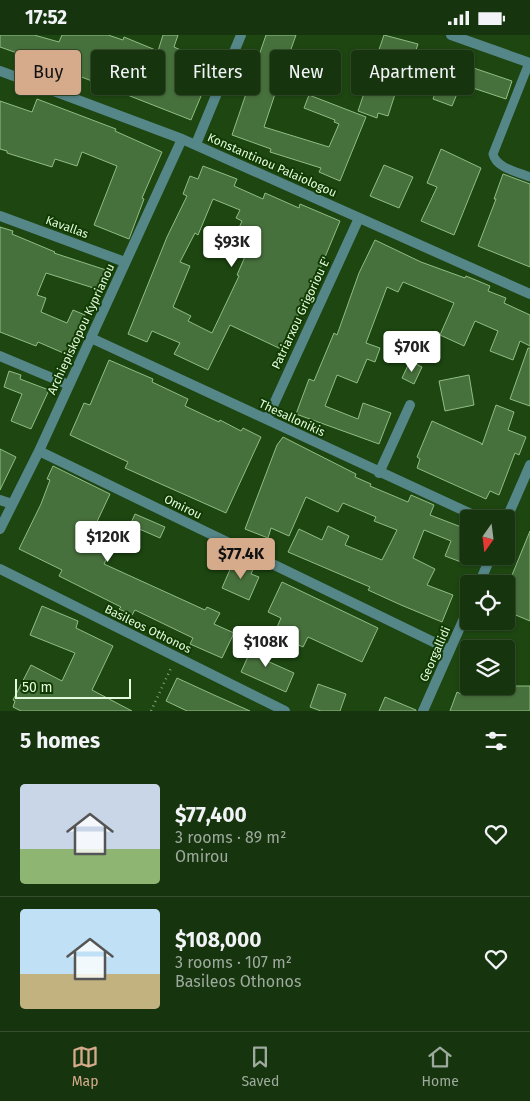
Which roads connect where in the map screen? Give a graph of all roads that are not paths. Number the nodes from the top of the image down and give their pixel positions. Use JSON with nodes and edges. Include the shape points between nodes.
{"nodes":[{"id":1,"x":241,"y":35,"type":"edge"},
{"id":2,"x":451,"y":35,"type":"edge"},
{"id":3,"x":530,"y":63,"type":"edge"},
{"id":4,"x":0,"y":71,"type":"edge"},
{"id":5,"x":182,"y":139,"type":"junction"},
{"id":6,"x":196,"y":144,"type":"junction"},
{"id":7,"x":530,"y":177,"type":"edge"},
{"id":8,"x":0,"y":216,"type":"edge"},
{"id":9,"x":359,"y":218,"type":"junction"},
{"id":10,"x":125,"y":262,"type":"junction"},
{"id":11,"x":530,"y":294,"type":"edge"},
{"id":12,"x":91,"y":338,"type":"junction"},
{"id":13,"x":0,"y":356,"type":"edge"},
{"id":14,"x":69,"y":385,"type":"junction"},
{"id":15,"x":410,"y":405,"type":"dead end"},
{"id":16,"x":267,"y":419,"type":"junction"},
{"id":17,"x":39,"y":451,"type":"junction"},
{"id":18,"x":530,"y":465,"type":"edge"},
{"id":19,"x":379,"y":473,"type":"junction"},
{"id":20,"x":0,"y":499,"type":"edge"},
{"id":21,"x":12,"y":504,"type":"junction"},
{"id":22,"x":462,"y":510,"type":"edge"},
{"id":23,"x":510,"y":510,"type":"edge"},
{"id":24,"x":0,"y":529,"type":"edge"},
{"id":25,"x":0,"y":569,"type":"edge"},
{"id":26,"x":460,"y":627,"type":"edge"},
{"id":27,"x":450,"y":650,"type":"junction"},
{"id":28,"x":285,"y":711,"type":"edge"},
{"id":29,"x":423,"y":711,"type":"edge"}],
"edges":[{"from":1,"to":6,"type":"street"},
{"from":2,"to":3,"type":"street"},
{"from":3,"to":7,"type":"lane","via":[[494,154],[502,166]]},
{"from":4,"to":5,"type":"street","name":"Konstantinou Palaiologou"},
{"from":5,"to":6,"type":"street","name":"Konstantinou Palaiologou"},
{"from":5,"to":10,"type":"street","name":"Archiepiskopou Kyprianou"},
{"from":6,"to":9,"type":"street","name":"Konstantinou Palaiologou"},
{"from":8,"to":10,"type":"street","name":"Kavallas"},
{"from":9,"to":11,"type":"street","name":"Konstantinou Palaiologou"},
{"from":9,"to":16,"type":"street","name":"Patriarxou Grigoriou E'"},
{"from":10,"to":12,"type":"street","name":"Archiepiskopou Kyprianou"},
{"from":12,"to":14,"type":"street","name":"Archiepiskopou Kyprianou"},
{"from":12,"to":16,"type":"street","name":"Thesallonikis"},
{"from":13,"to":14,"type":"street"},
{"from":14,"to":17,"type":"street","name":"Archiepiskopou Kyprianou"},
{"from":15,"to":19,"type":"street"},
{"from":16,"to":19,"type":"street","name":"Thesallonikis"},
{"from":17,"to":21,"type":"street","name":"Archiepiskopou Kyprianou"},
{"from":17,"to":27,"type":"street","name":"Omirou"},
{"from":18,"to":23,"type":"street"},
{"from":19,"to":22,"type":"street","name":"Thesallonikis"},
{"from":20,"to":21,"type":"street"},
{"from":21,"to":24,"type":"street","name":"Archiepiskopou Kyprianou"},
{"from":25,"to":28,"type":"street","name":"Basileos Othonos"},
{"from":26,"to":27,"type":"street","name":"Georgallidi"},
{"from":27,"to":29,"type":"street","name":"Georgallidi"}]}
